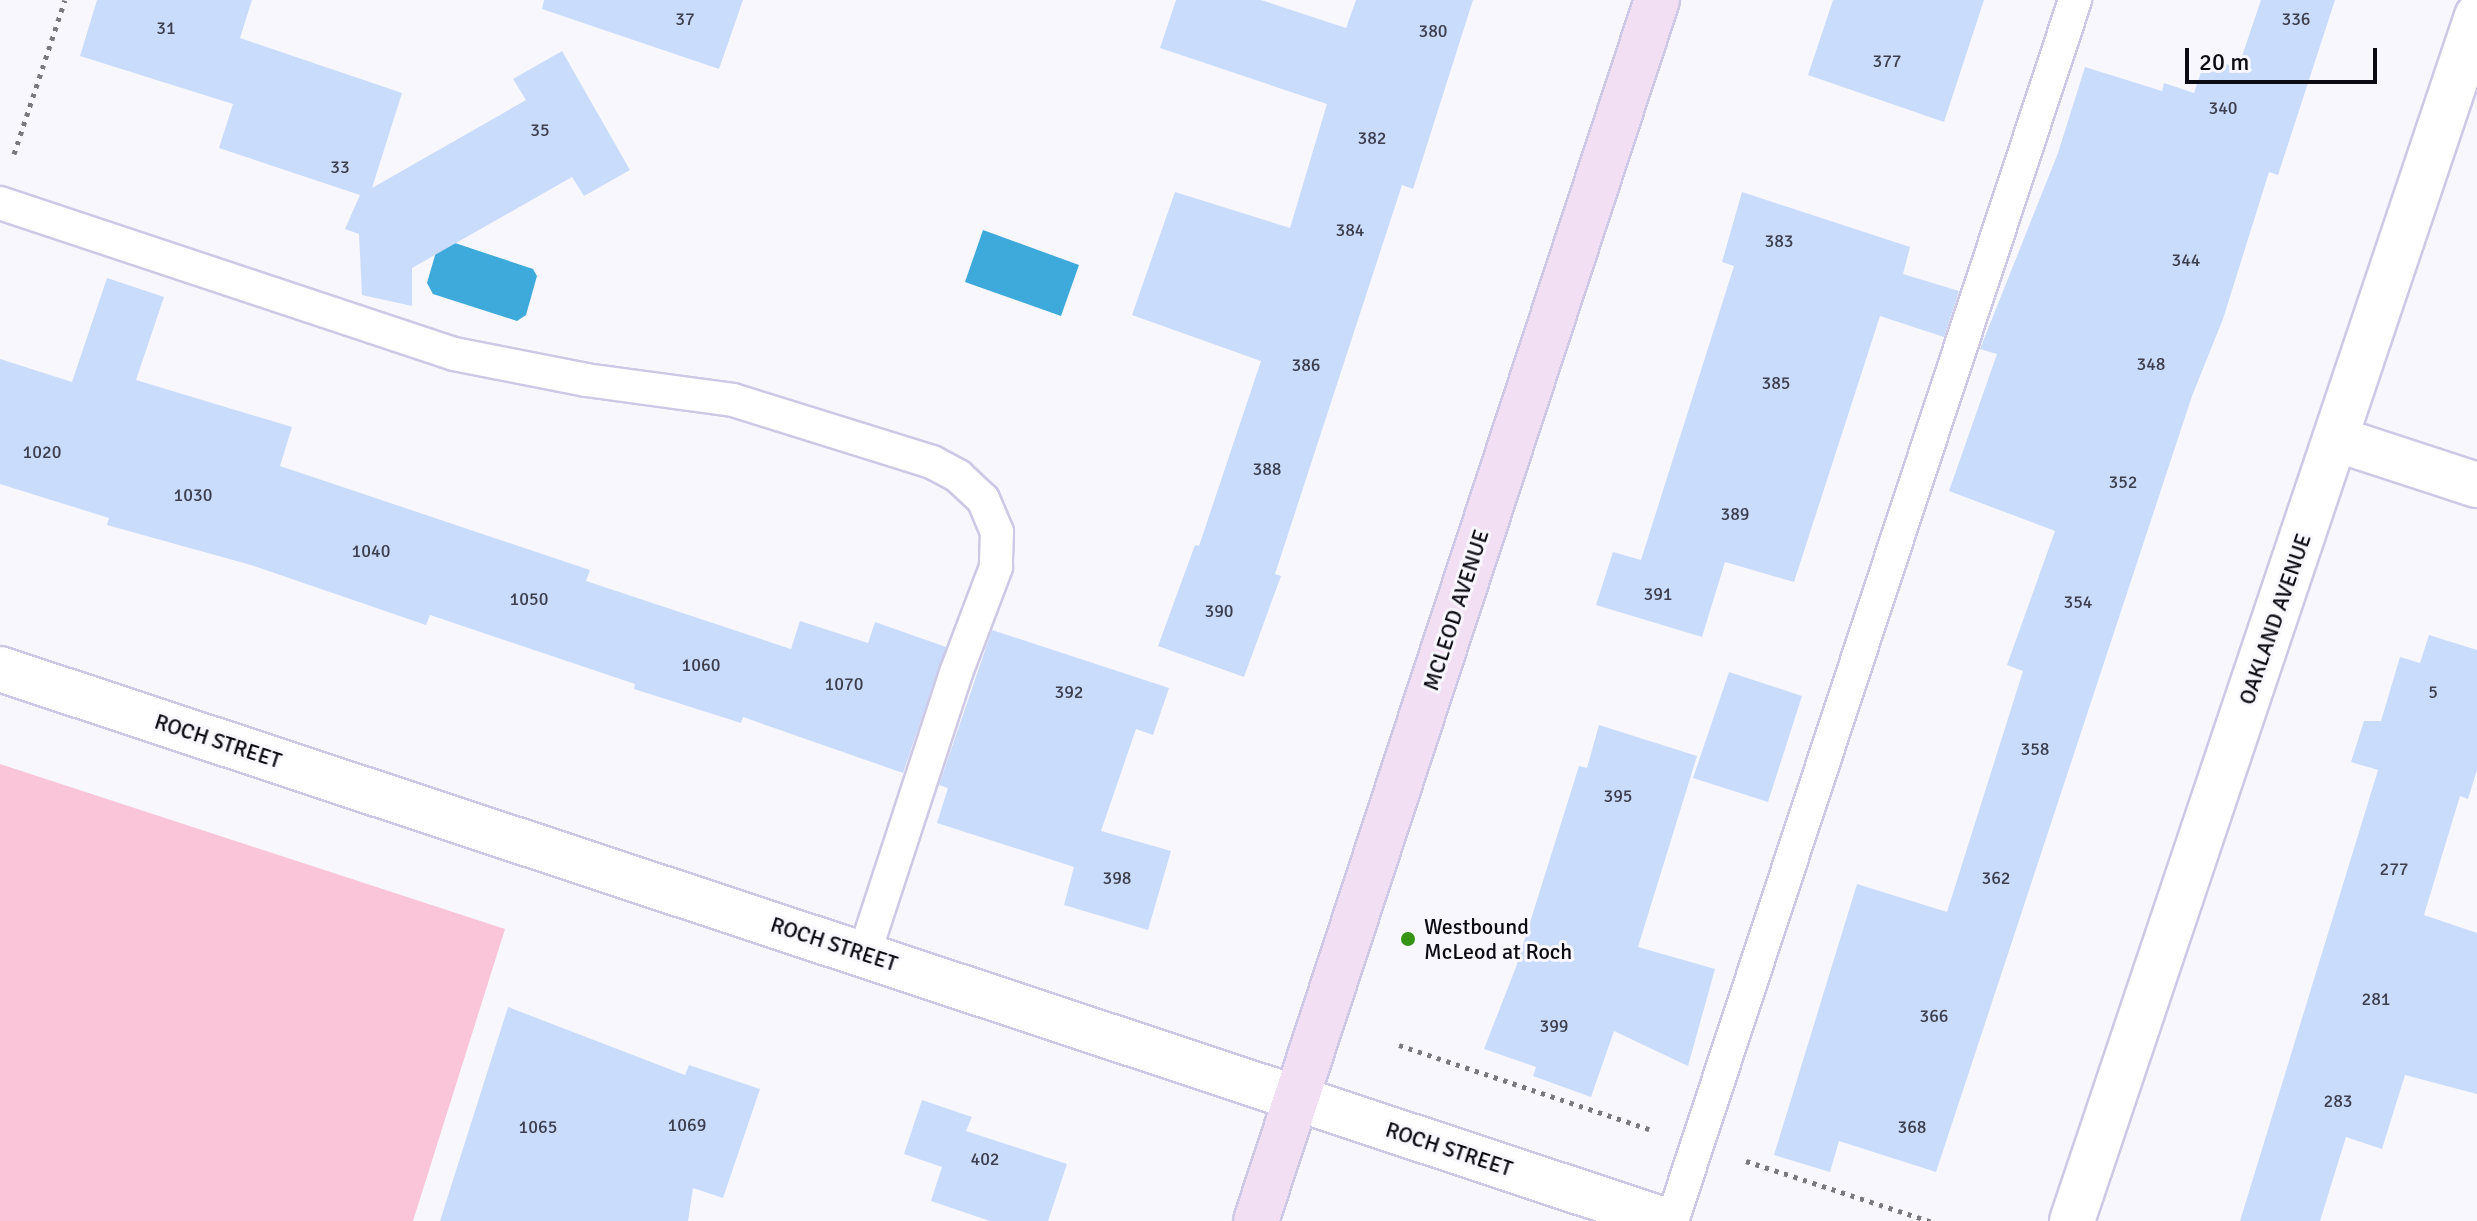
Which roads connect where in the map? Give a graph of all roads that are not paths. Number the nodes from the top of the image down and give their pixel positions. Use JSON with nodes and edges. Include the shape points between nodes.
{"nodes":[{"id":1,"x":1657,"y":0,"type":"edge"},
{"id":2,"x":2075,"y":0,"type":"edge"},
{"id":3,"x":2477,"y":16,"type":"edge"},
{"id":4,"x":0,"y":203,"type":"edge"},
{"id":5,"x":2336,"y":439,"type":"junction"},
{"id":6,"x":2477,"y":485,"type":"edge"},
{"id":7,"x":0,"y":669,"type":"edge"},
{"id":8,"x":864,"y":954,"type":"junction"},
{"id":9,"x":1296,"y":1098,"type":"junction"},
{"id":10,"x":1256,"y":1221,"type":"edge"},
{"id":11,"x":1670,"y":1221,"type":"edge"},
{"id":12,"x":2072,"y":1221,"type":"edge"}],
"edges":[{"from":1,"to":9,"type":"street","name":"MCLEOD AVENUE"},
{"from":2,"to":11,"type":"lane"},
{"from":3,"to":5,"type":"street","name":"OAKLAND AVENUE"},
{"from":4,"to":8,"type":"lane","via":[[454,354],[559,376],[733,400],[932,462],[958,476],[983,499],[992,521],[996,567]]},
{"from":5,"to":6,"type":"street"},
{"from":5,"to":12,"type":"street","name":"OAKLAND AVENUE"},
{"from":7,"to":8,"type":"street","name":"ROCH STREET"},
{"from":8,"to":9,"type":"street","name":"ROCH STREET"},
{"from":9,"to":10,"type":"street","name":"MCLEOD AVENUE"},
{"from":9,"to":11,"type":"street","name":"ROCH STREET"}]}
